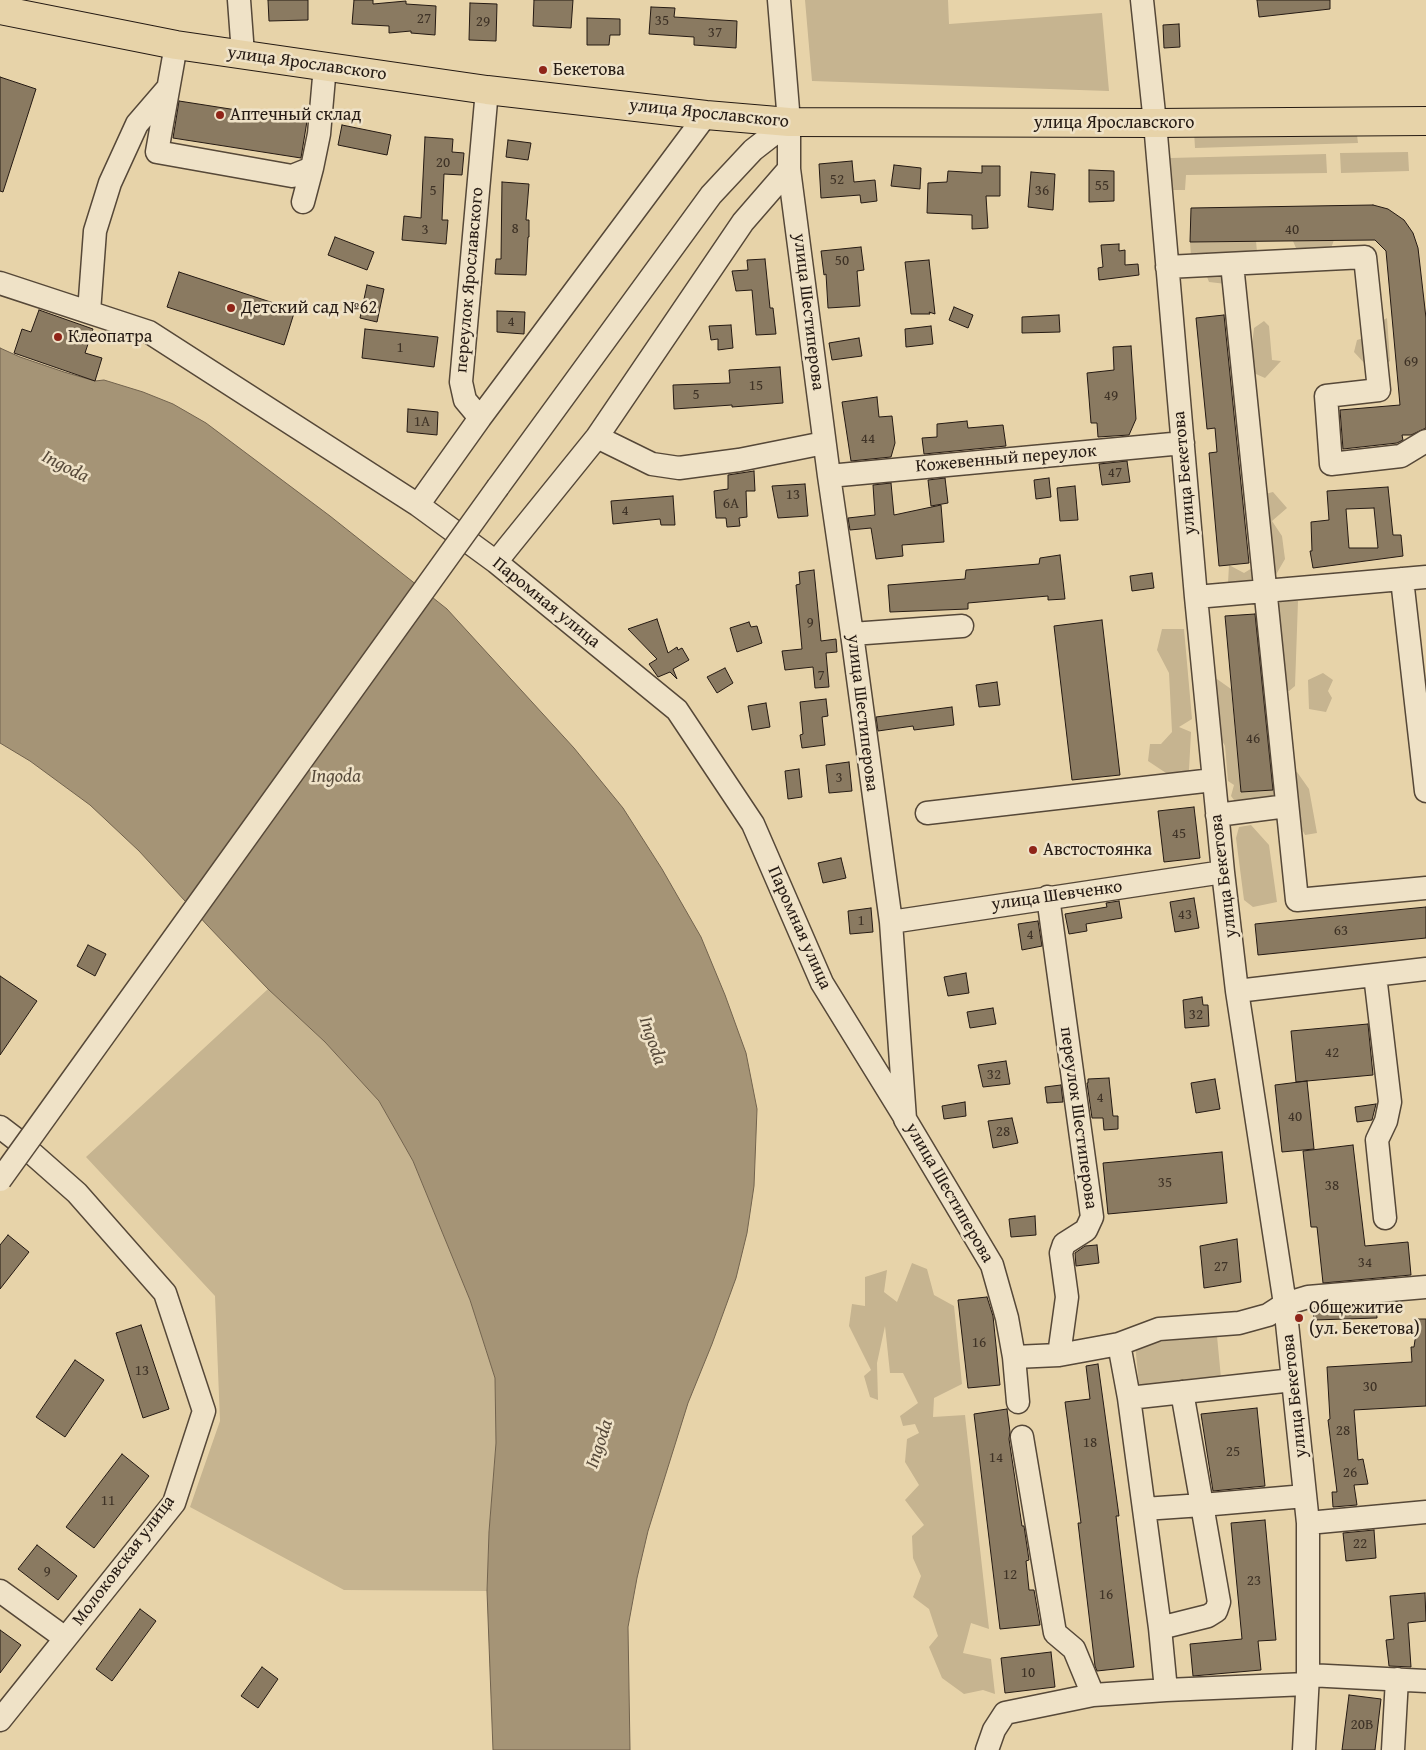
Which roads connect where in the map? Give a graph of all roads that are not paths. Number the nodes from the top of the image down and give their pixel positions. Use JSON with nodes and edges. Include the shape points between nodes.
{"nodes":[{"id":1,"x":239,"y":0,"type":"edge"},
{"id":2,"x":780,"y":0,"type":"edge"},
{"id":3,"x":1142,"y":0,"type":"edge"},
{"id":4,"x":43,"y":9,"type":"edge"},
{"id":5,"x":0,"y":10,"type":"edge"},
{"id":6,"x":176,"y":45,"type":"junction"},
{"id":7,"x":243,"y":54,"type":"junction"},
{"id":8,"x":325,"y":66,"type":"junction"},
{"id":9,"x":168,"y":87,"type":"junction"},
{"id":10,"x":487,"y":90,"type":"junction"},
{"id":11,"x":706,"y":115,"type":"junction"},
{"id":12,"x":1426,"y":121,"type":"edge"},
{"id":13,"x":789,"y":122,"type":"junction"},
{"id":14,"x":1155,"y":123,"type":"junction"},
{"id":15,"x":312,"y":168,"type":"junction"},
{"id":16,"x":789,"y":169,"type":"junction"},
{"id":17,"x":304,"y":202,"type":"dead end"},
{"id":18,"x":1232,"y":264,"type":"junction"},
{"id":19,"x":1167,"y":266,"type":"junction"},
{"id":20,"x":0,"y":283,"type":"edge"},
{"id":21,"x":89,"y":312,"type":"junction"},
{"id":22,"x":480,"y":418,"type":"junction"},
{"id":23,"x":596,"y":436,"type":"junction"},
{"id":24,"x":1426,"y":441,"type":"edge"},
{"id":25,"x":824,"y":443,"type":"junction"},
{"id":26,"x":1182,"y":443,"type":"junction"},
{"id":27,"x":829,"y":476,"type":"junction"},
{"id":28,"x":418,"y":505,"type":"junction"},
{"id":29,"x":496,"y":562,"type":"junction"},
{"id":30,"x":1426,"y":577,"type":"edge"},
{"id":31,"x":1402,"y":580,"type":"junction"},
{"id":32,"x":1265,"y":590,"type":"junction"},
{"id":33,"x":1196,"y":597,"type":"junction"},
{"id":34,"x":962,"y":626,"type":"dead end"},
{"id":35,"x":852,"y":634,"type":"junction"},
{"id":36,"x":1213,"y":780,"type":"junction"},
{"id":37,"x":1426,"y":791,"type":"edge"},
{"id":38,"x":1287,"y":806,"type":"junction"},
{"id":39,"x":927,"y":814,"type":"dead end"},
{"id":40,"x":1217,"y":815,"type":"junction"},
{"id":41,"x":1223,"y":872,"type":"junction"},
{"id":42,"x":1426,"y":888,"type":"edge"},
{"id":43,"x":1048,"y":897,"type":"junction"},
{"id":44,"x":891,"y":922,"type":"junction"},
{"id":45,"x":1426,"y":969,"type":"edge"},
{"id":46,"x":1375,"y":975,"type":"junction"},
{"id":47,"x":1237,"y":991,"type":"junction"},
{"id":48,"x":905,"y":1119,"type":"junction"},
{"id":49,"x":0,"y":1127,"type":"edge"},
{"id":50,"x":0,"y":1180,"type":"edge"},
{"id":51,"x":1385,"y":1218,"type":"dead end"},
{"id":52,"x":1426,"y":1287,"type":"edge"},
{"id":53,"x":1286,"y":1304,"type":"junction"},
{"id":54,"x":1118,"y":1344,"type":"junction"},
{"id":55,"x":1059,"y":1355,"type":"junction"},
{"id":56,"x":1014,"y":1357,"type":"junction"},
{"id":57,"x":1293,"y":1380,"type":"junction"},
{"id":58,"x":1182,"y":1392,"type":"junction"},
{"id":59,"x":1129,"y":1398,"type":"junction"},
{"id":60,"x":1018,"y":1402,"type":"dead end"},
{"id":61,"x":1022,"y":1437,"type":"dead end"},
{"id":62,"x":1305,"y":1496,"type":"junction"},
{"id":63,"x":1202,"y":1505,"type":"junction"},
{"id":64,"x":1144,"y":1509,"type":"junction"},
{"id":65,"x":1426,"y":1512,"type":"edge"},
{"id":66,"x":1308,"y":1523,"type":"junction"},
{"id":67,"x":0,"y":1591,"type":"edge"},
{"id":68,"x":1160,"y":1628,"type":"junction"},
{"id":69,"x":66,"y":1638,"type":"junction"},
{"id":70,"x":1397,"y":1679,"type":"junction"},
{"id":71,"x":1308,"y":1680,"type":"junction"},
{"id":72,"x":1426,"y":1681,"type":"edge"},
{"id":73,"x":1166,"y":1690,"type":"junction"},
{"id":74,"x":1093,"y":1695,"type":"junction"},
{"id":75,"x":0,"y":1720,"type":"edge"},
{"id":76,"x":987,"y":1750,"type":"edge"},
{"id":77,"x":1304,"y":1750,"type":"edge"},
{"id":78,"x":1393,"y":1750,"type":"edge"}],
"edges":[{"from":1,"to":7,"type":"street"},
{"from":2,"to":13,"type":"street","name":"улица Шестиперова"},
{"from":3,"to":14,"type":"street","name":"улица Бекетова"},
{"from":4,"to":5,"type":"main road","name":"улица Ярославского"},
{"from":4,"to":6,"type":"main road","name":"улица Ярославского"},
{"from":6,"to":7,"type":"main road","name":"улица Ярославского"},
{"from":6,"to":9,"type":"street"},
{"from":7,"to":8,"type":"main road","name":"улица Ярославского"},
{"from":8,"to":10,"type":"main road","name":"улица Ярославского"},
{"from":8,"to":15,"type":"street","via":[[319,134]]},
{"from":9,"to":15,"type":"street","via":[[157,152],[292,176]]},
{"from":9,"to":21,"type":"street","via":[[137,124],[110,183],[96,230]]},
{"from":10,"to":11,"type":"main road","name":"улица Ярославского"},
{"from":10,"to":22,"type":"street","name":"переулок Ярославского","via":[[461,382],[465,400]]},
{"from":11,"to":13,"type":"main road","name":"улица Ярославского"},
{"from":11,"to":22,"type":"street"},
{"from":12,"to":14,"type":"main road","name":"улица Ярославского"},
{"from":13,"to":14,"type":"main road","name":"улица Ярославского"},
{"from":13,"to":16,"type":"street","name":"улица Шестиперова"},
{"from":13,"to":50,"type":"street","bridge":true,"via":[[753,150],[711,195]]},
{"from":14,"to":19,"type":"street","name":"улица Бекетова"},
{"from":15,"to":17,"type":"street"},
{"from":16,"to":23,"type":"street","via":[[743,222]]},
{"from":16,"to":25,"type":"street","name":"улица Шестиперова"},
{"from":18,"to":19,"type":"street"},
{"from":18,"to":24,"type":"street","via":[[1365,257],[1379,390],[1326,396],[1331,464],[1401,456]]},
{"from":18,"to":32,"type":"street"},
{"from":19,"to":26,"type":"street","name":"улица Бекетова"},
{"from":20,"to":21,"type":"street","name":"Паромная улица"},
{"from":21,"to":28,"type":"street","name":"Паромная улица","via":[[149,332]]},
{"from":22,"to":28,"type":"street"},
{"from":23,"to":25,"type":"street","via":[[652,464],[679,468]]},
{"from":23,"to":29,"type":"street"},
{"from":25,"to":27,"type":"street","name":"улица Шестиперова"},
{"from":26,"to":27,"type":"street","name":"Кожевенный переулок"},
{"from":26,"to":33,"type":"street","name":"улица Бекетова"},
{"from":27,"to":35,"type":"street","name":"улица Шестиперова"},
{"from":28,"to":29,"type":"street","name":"Паромная улица"},
{"from":29,"to":48,"type":"street","name":"Паромная улица","via":[[678,710],[753,824],[822,983]]},
{"from":30,"to":31,"type":"street"},
{"from":31,"to":32,"type":"street"},
{"from":31,"to":37,"type":"street"},
{"from":32,"to":33,"type":"street"},
{"from":32,"to":38,"type":"street"},
{"from":33,"to":36,"type":"street","name":"улица Бекетова"},
{"from":34,"to":35,"type":"street"},
{"from":35,"to":44,"type":"street","name":"улица Шестиперова"},
{"from":36,"to":39,"type":"street"},
{"from":36,"to":40,"type":"street","name":"улица Бекетова"},
{"from":38,"to":40,"type":"street"},
{"from":38,"to":42,"type":"street","via":[[1297,900]]},
{"from":40,"to":41,"type":"street","name":"улица Бекетова"},
{"from":41,"to":43,"type":"street","name":"улица Шевченко"},
{"from":41,"to":47,"type":"street","name":"улица Бекетова"},
{"from":43,"to":44,"type":"street","name":"улица Шевченко"},
{"from":43,"to":55,"type":"street","name":"переулок Шестиперова","via":[[1092,1217],[1086,1230],[1064,1244],[1061,1253],[1067,1297]]},
{"from":44,"to":48,"type":"street","name":"улица Шестиперова"},
{"from":45,"to":46,"type":"street"},
{"from":46,"to":47,"type":"street"},
{"from":46,"to":51,"type":"street","via":[[1390,1102],[1386,1122],[1376,1140]]},
{"from":47,"to":53,"type":"street","name":"улица Бекетова"},
{"from":48,"to":56,"type":"street","name":"улица Шестиперова","via":[[992,1265]]},
{"from":49,"to":69,"type":"street","name":"Молоковская улица","via":[[77,1193],[165,1293],[204,1412],[174,1503]]},
{"from":52,"to":53,"type":"street","via":[[1308,1297]]},
{"from":53,"to":54,"type":"street","via":[[1268,1315],[1240,1323],[1159,1329]]},
{"from":53,"to":57,"type":"street","name":"улица Бекетова"},
{"from":54,"to":55,"type":"street"},
{"from":54,"to":59,"type":"street"},
{"from":55,"to":56,"type":"street"},
{"from":56,"to":60,"type":"street","name":"улица Шестиперова"},
{"from":57,"to":58,"type":"street"},
{"from":57,"to":62,"type":"street","name":"улица Бекетова"},
{"from":58,"to":59,"type":"street"},
{"from":58,"to":63,"type":"street"},
{"from":59,"to":64,"type":"street"},
{"from":61,"to":74,"type":"street","via":[[1055,1633],[1074,1649]]},
{"from":62,"to":63,"type":"street"},
{"from":62,"to":66,"type":"street","name":"улица Бекетова"},
{"from":63,"to":64,"type":"street"},
{"from":63,"to":68,"type":"street","via":[[1219,1602],[1216,1611]]},
{"from":64,"to":68,"type":"street"},
{"from":65,"to":66,"type":"street"},
{"from":66,"to":71,"type":"street","name":"улица Бекетова"},
{"from":67,"to":69,"type":"street"},
{"from":68,"to":73,"type":"street"},
{"from":69,"to":75,"type":"street","name":"Молоковская улица"},
{"from":70,"to":71,"type":"street"},
{"from":70,"to":72,"type":"street"},
{"from":70,"to":78,"type":"street"},
{"from":71,"to":73,"type":"street"},
{"from":71,"to":77,"type":"street","name":"улица Бекетова"},
{"from":73,"to":74,"type":"street"},
{"from":74,"to":76,"type":"street","via":[[1005,1713]]}]}
